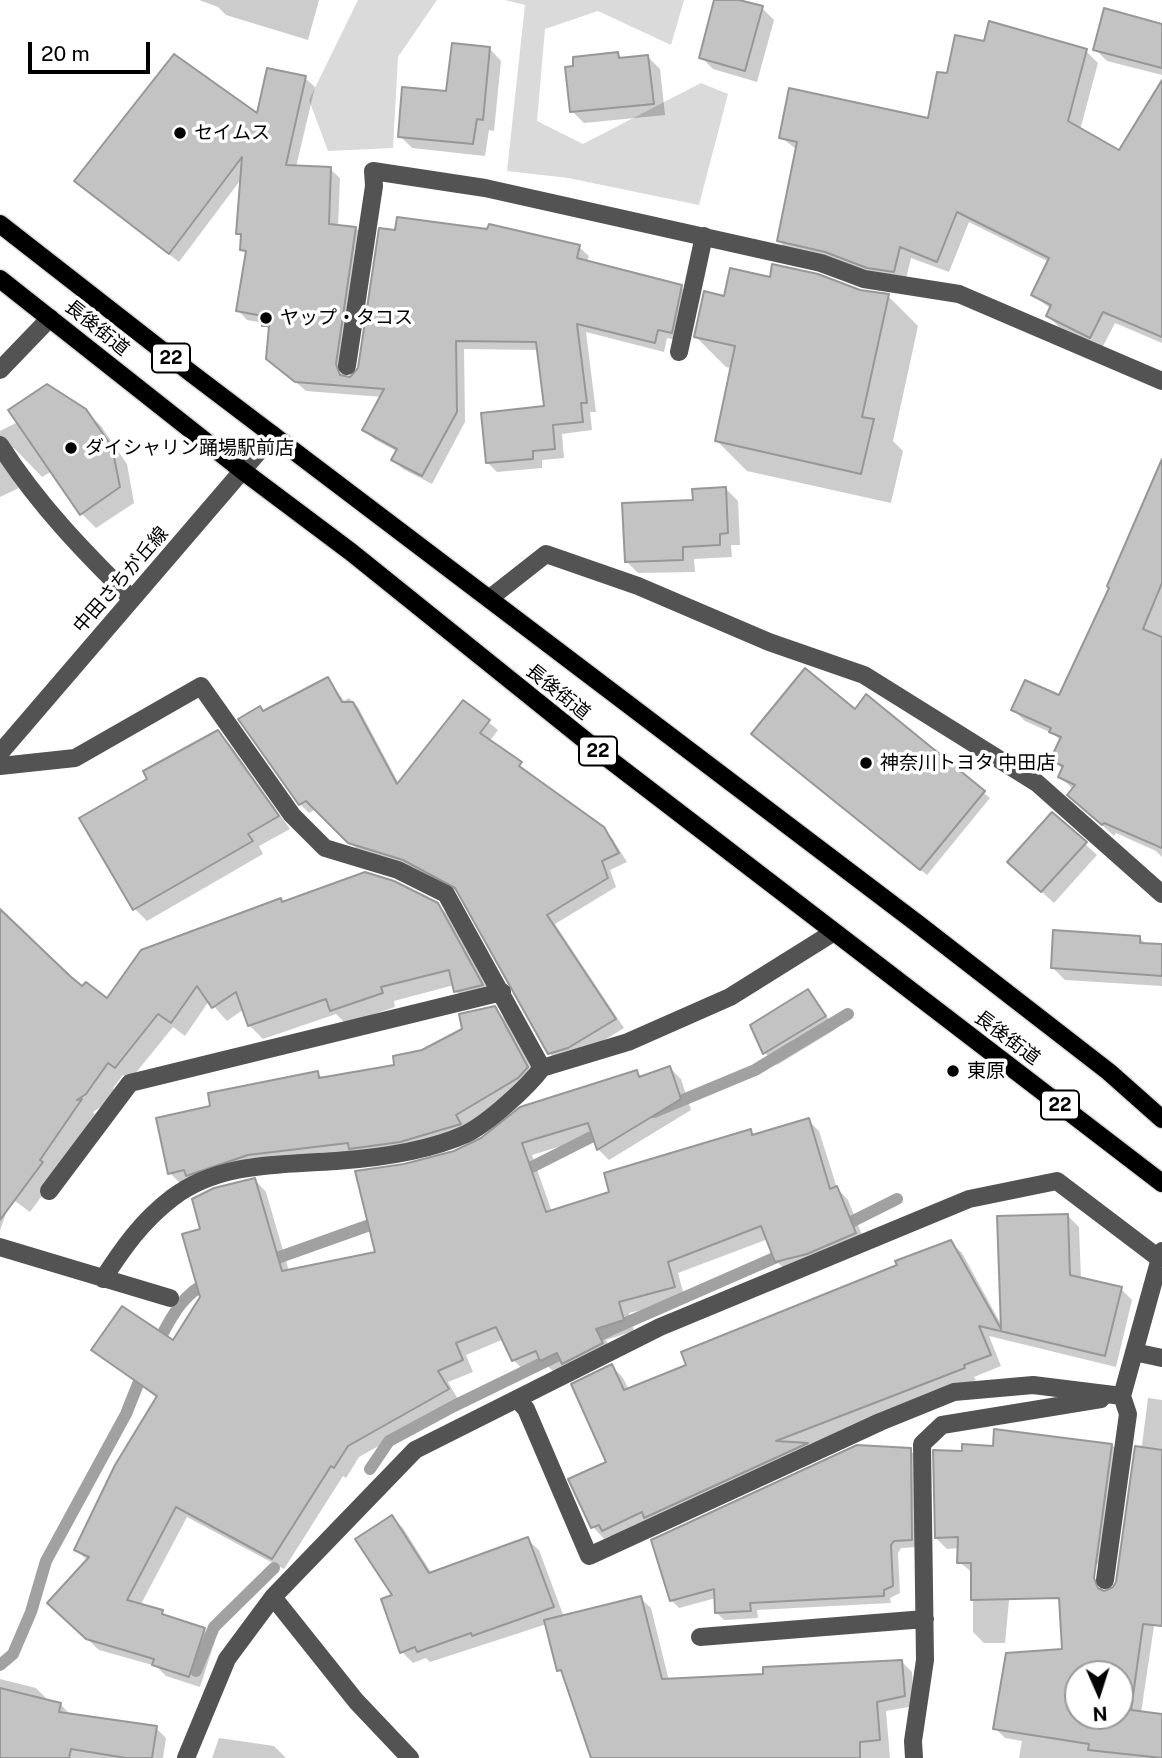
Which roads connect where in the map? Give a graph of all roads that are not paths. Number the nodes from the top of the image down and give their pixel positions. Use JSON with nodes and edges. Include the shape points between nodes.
{"nodes":[{"id":1,"x":0,"y":224,"type":"edge"},
{"id":2,"x":704,"y":236,"type":"junction"},
{"id":3,"x":0,"y":279,"type":"edge"},
{"id":4,"x":50,"y":318,"type":"junction"},
{"id":5,"x":679,"y":352,"type":"dead end"},
{"id":6,"x":346,"y":366,"type":"dead end"},
{"id":7,"x":0,"y":370,"type":"edge"},
{"id":8,"x":1162,"y":381,"type":"edge"},
{"id":9,"x":273,"y":435,"type":"junction"},
{"id":10,"x":0,"y":445,"type":"edge"},
{"id":11,"x":243,"y":471,"type":"junction"},
{"id":12,"x":490,"y":598,"type":"junction"},
{"id":13,"x":132,"y":599,"type":"junction"},
{"id":14,"x":0,"y":752,"type":"edge"},
{"id":15,"x":0,"y":766,"type":"edge"},
{"id":16,"x":1162,"y":894,"type":"edge"},
{"id":17,"x":834,"y":932,"type":"junction"},
{"id":18,"x":502,"y":992,"type":"junction"},
{"id":19,"x":542,"y":1068,"type":"junction"},
{"id":20,"x":1162,"y":1119,"type":"edge"},
{"id":21,"x":1162,"y":1183,"type":"edge"},
{"id":22,"x":49,"y":1191,"type":"dead end"},
{"id":23,"x":0,"y":1247,"type":"edge"},
{"id":24,"x":1161,"y":1255,"type":"edge"},
{"id":25,"x":103,"y":1279,"type":"junction"},
{"id":26,"x":170,"y":1298,"type":"dead end"},
{"id":27,"x":1134,"y":1352,"type":"junction"},
{"id":28,"x":1162,"y":1358,"type":"edge"},
{"id":29,"x":1122,"y":1396,"type":"junction"},
{"id":30,"x":517,"y":1399,"type":"junction"},
{"id":31,"x":1105,"y":1580,"type":"dead end"},
{"id":32,"x":273,"y":1597,"type":"junction"},
{"id":33,"x":925,"y":1619,"type":"junction"},
{"id":34,"x":700,"y":1637,"type":"dead end"},
{"id":35,"x":186,"y":1758,"type":"edge"},
{"id":36,"x":410,"y":1758,"type":"edge"},
{"id":37,"x":914,"y":1758,"type":"edge"}],
"edges":[{"from":1,"to":9,"type":"main road","name":"長後街道","number":"22"},
{"from":2,"to":5,"type":"street"},
{"from":2,"to":6,"type":"street","via":[[485,188],[373,172]]},
{"from":2,"to":8,"type":"street","via":[[821,263],[864,279],[959,294]]},
{"from":3,"to":4,"type":"main road","name":"長後街道","number":"22"},
{"from":4,"to":7,"type":"street"},
{"from":4,"to":11,"type":"main road","name":"長後街道","number":"22"},
{"from":9,"to":11,"type":"street","name":"中田さちが丘線"},
{"from":9,"to":12,"type":"main road","number":"22"},
{"from":10,"to":13,"type":"street","via":[[26,486],[68,535]]},
{"from":11,"to":13,"type":"street","name":"中田さちが丘線"},
{"from":11,"to":17,"type":"main road","name":"長後街道","number":"22"},
{"from":12,"to":16,"type":"street","via":[[546,554],[864,675],[1037,783]]},
{"from":12,"to":20,"type":"main road","name":"長後街道","number":"22","via":[[918,923]]},
{"from":13,"to":14,"type":"street","name":"中田さちが丘線"},
{"from":15,"to":18,"type":"street","via":[[75,758],[201,686],[292,814],[326,848],[398,870],[446,894]]},
{"from":17,"to":19,"type":"street","via":[[730,998],[628,1042]]},
{"from":17,"to":21,"type":"main road","name":"長後街道","number":"22"},
{"from":18,"to":19,"type":"street"},
{"from":18,"to":22,"type":"street","via":[[130,1083]]},
{"from":19,"to":25,"type":"street","via":[[529,1086],[467,1133],[395,1155],[263,1164],[222,1173],[173,1196],[135,1231]]},
{"from":23,"to":25,"type":"street"},
{"from":24,"to":27,"type":"street"},
{"from":24,"to":30,"type":"street","via":[[1058,1181],[969,1199],[660,1327]]},
{"from":25,"to":26,"type":"street"},
{"from":27,"to":28,"type":"street"},
{"from":27,"to":29,"type":"street"},
{"from":29,"to":30,"type":"street","via":[[1033,1385],[954,1392],[589,1556],[526,1409]]},
{"from":29,"to":31,"type":"street","via":[[1128,1414]]},
{"from":29,"to":33,"type":"street","via":[[942,1425],[922,1444]]},
{"from":30,"to":32,"type":"street","via":[[415,1450]]},
{"from":32,"to":35,"type":"street","via":[[227,1659]]},
{"from":32,"to":36,"type":"street","via":[[356,1701]]},
{"from":33,"to":34,"type":"street"},
{"from":33,"to":37,"type":"street"}]}
